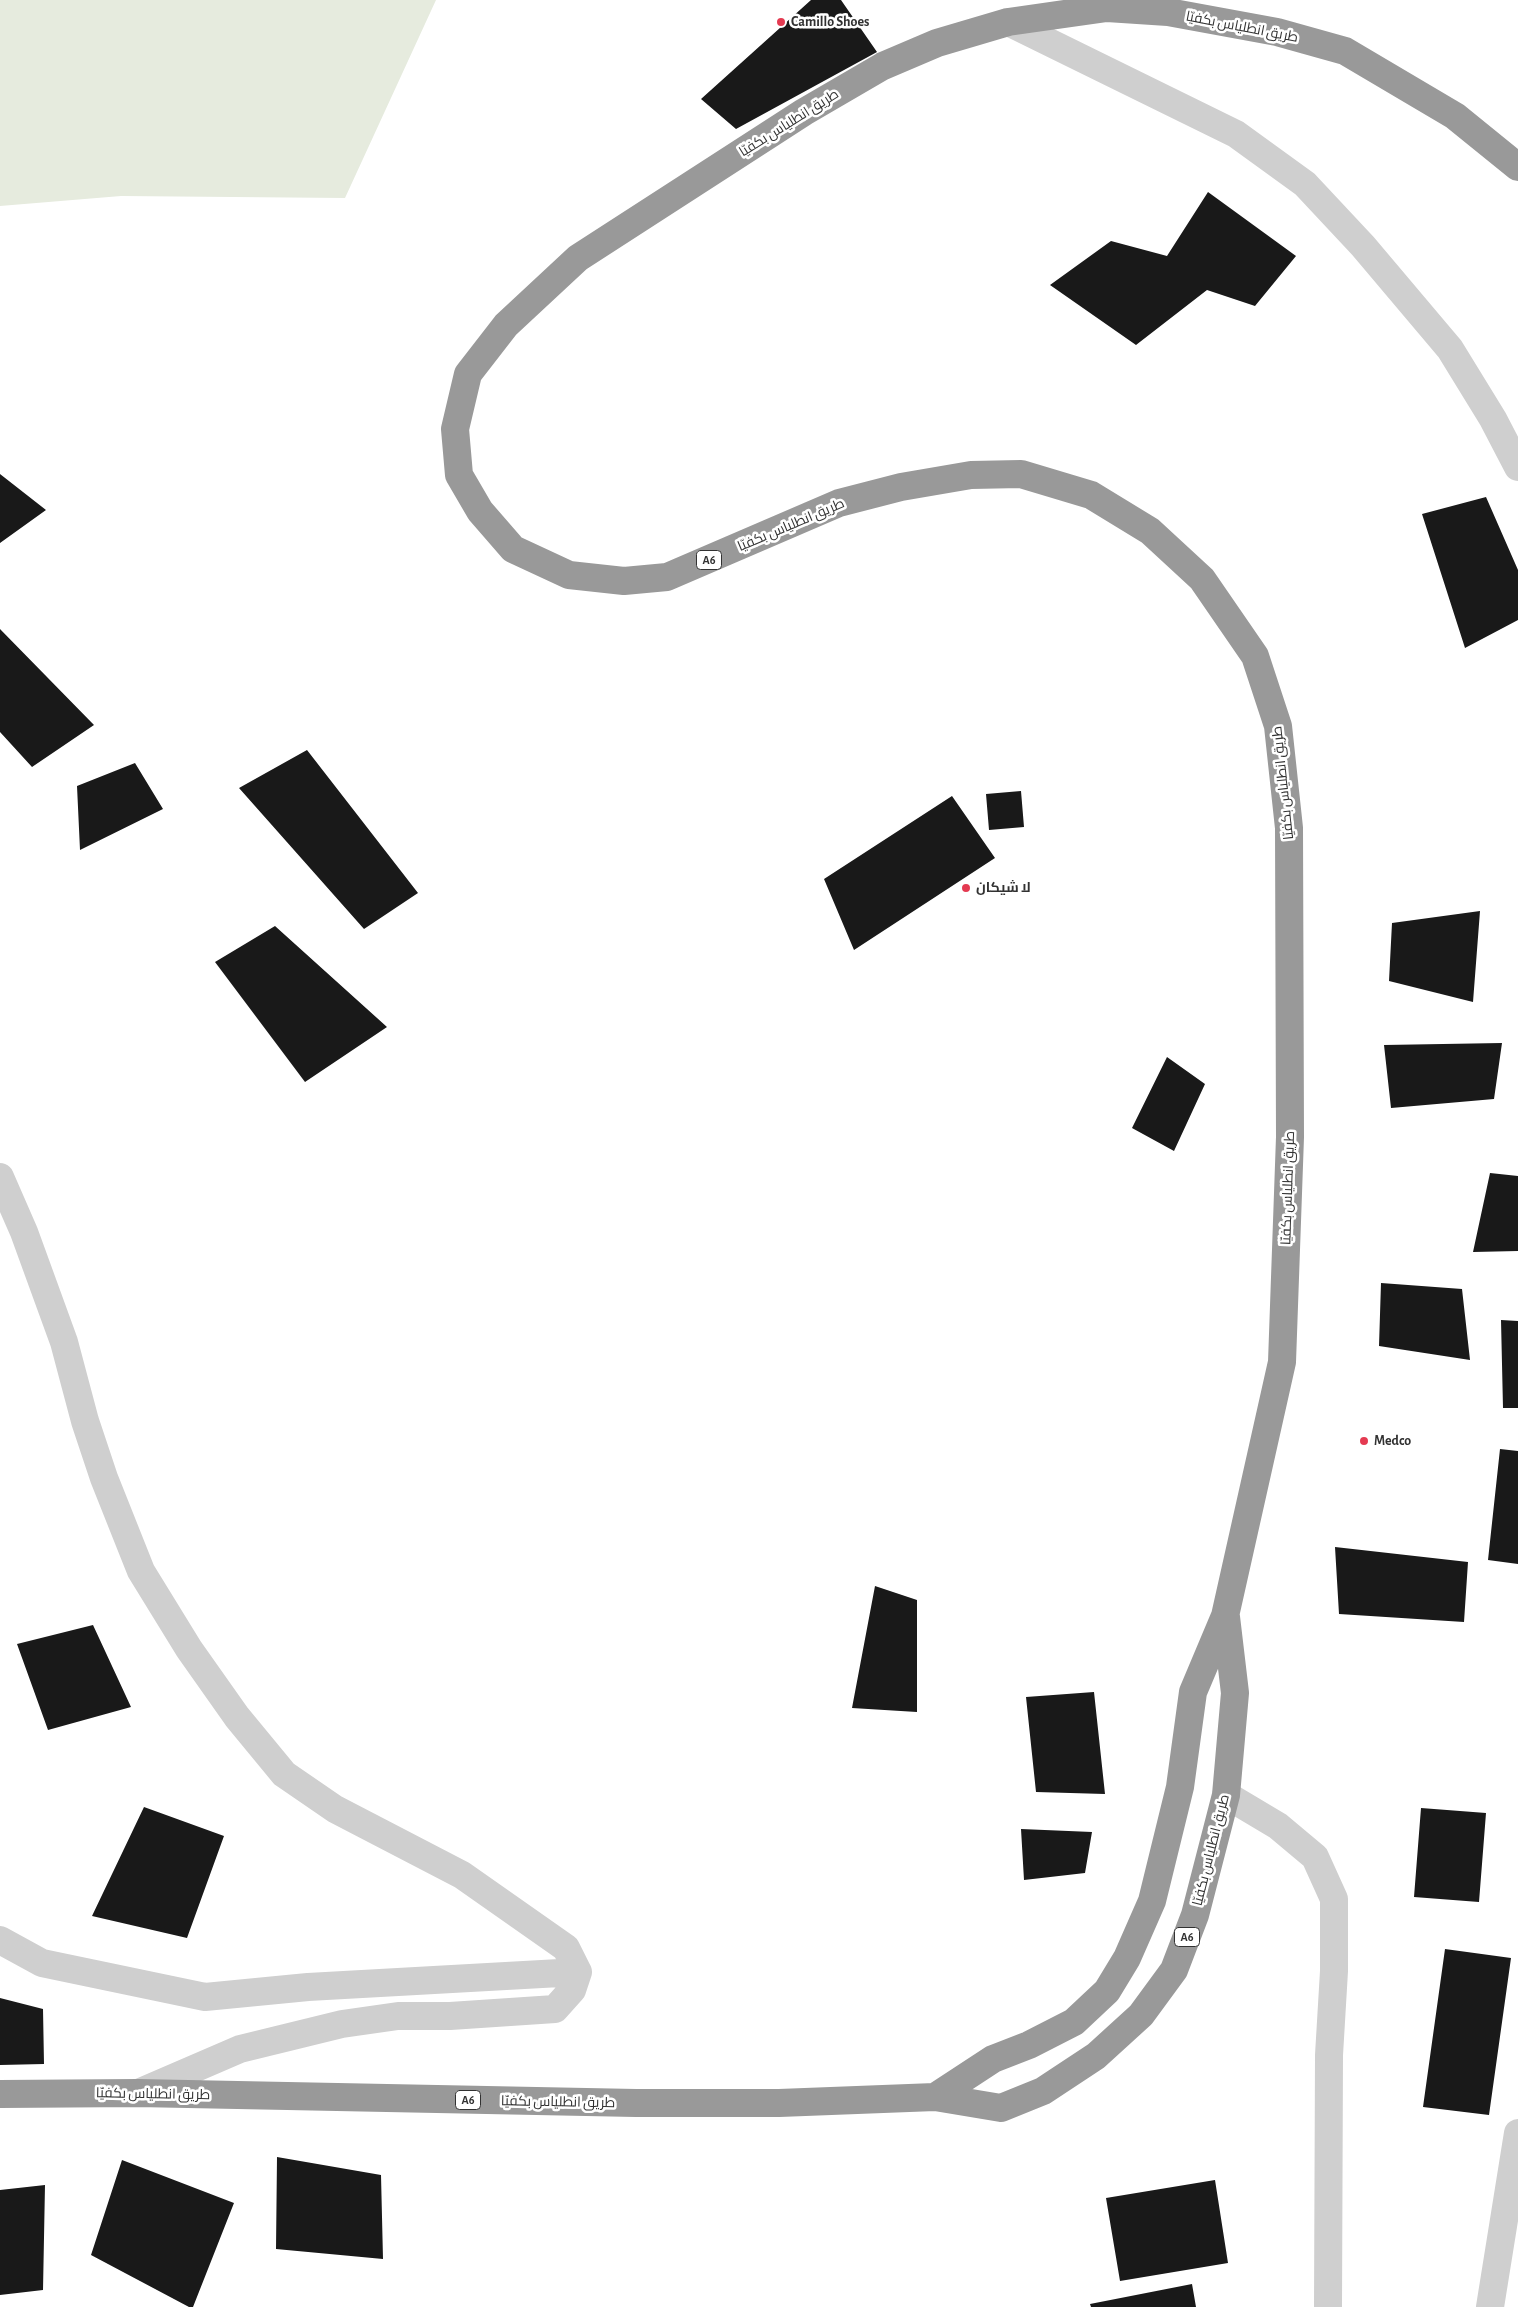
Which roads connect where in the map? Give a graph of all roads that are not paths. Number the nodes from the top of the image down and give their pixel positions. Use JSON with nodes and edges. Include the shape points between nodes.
{"nodes":[{"id":1,"x":1008,"y":22,"type":"junction"},
{"id":2,"x":1518,"y":166,"type":"edge"},
{"id":3,"x":1518,"y":467,"type":"edge"},
{"id":4,"x":0,"y":1177,"type":"edge"},
{"id":5,"x":1225,"y":1616,"type":"junction"},
{"id":6,"x":1226,"y":1794,"type":"junction"},
{"id":7,"x":0,"y":1940,"type":"edge"},
{"id":8,"x":578,"y":1972,"type":"junction"},
{"id":9,"x":138,"y":2093,"type":"junction"},
{"id":10,"x":0,"y":2094,"type":"edge"},
{"id":11,"x":935,"y":2096,"type":"junction"},
{"id":12,"x":1518,"y":2133,"type":"edge"},
{"id":13,"x":1328,"y":2307,"type":"edge"},
{"id":14,"x":1490,"y":2307,"type":"edge"}],
"edges":[{"from":1,"to":2,"type":"highway","name":"طريق انطلياس بكفيّا","number":"A6","via":[[1107,8],[1168,12],[1277,32],[1346,51],[1455,116]]},
{"from":1,"to":3,"type":"street","via":[[1236,134],[1305,184],[1363,246],[1450,349]]},
{"from":1,"to":5,"type":"highway","name":"طريق انطلياس بكفيّا","number":"A6","via":[[937,44],[883,66],[804,112],[578,258],[506,326],[468,374],[455,429],[459,475],[480,511],[513,549],[568,575],[624,581],[666,577],[838,503],[901,487],[971,475],[1021,474],[1091,495],[1150,530],[1202,579],[1255,656],[1278,726],[1289,828],[1290,1137],[1282,1362]]},
{"from":4,"to":8,"type":"street","via":[[64,1342],[104,1478],[141,1571],[189,1649],[232,1709],[284,1774],[336,1809],[462,1875],[566,1948]]},
{"from":5,"to":6,"type":"highway","name":"طريق انطلياس بكفيّا","number":"A6","via":[[1236,1693]]},
{"from":5,"to":11,"type":"highway","name":"طريق انطلياس بكفيّا","number":"A6","via":[[1194,1692],[1180,1787],[1157,1882],[1127,1958],[1107,1991],[1074,2022],[993,2059]]},
{"from":6,"to":11,"type":"highway","name":"طريق انطلياس بكفيّا","number":"A6","via":[[1195,1915],[1174,1970],[1141,2015],[1096,2056],[1043,2091],[1001,2108]]},
{"from":6,"to":13,"type":"street","via":[[1278,1826],[1316,1857],[1334,1899],[1329,2055]]},
{"from":7,"to":8,"type":"street","via":[[42,1964],[205,1997],[308,1987]]},
{"from":8,"to":9,"type":"street","via":[[572,1990],[556,2009],[398,2016],[342,2024],[240,2049]]},
{"from":9,"to":10,"type":"highway","name":"طريق انطلياس بكفيّا","number":"A6"},
{"from":9,"to":11,"type":"highway","name":"طريق انطلياس بكفيّا","number":"A6","via":[[636,2103],[779,2103]]},
{"from":12,"to":14,"type":"street"}]}
